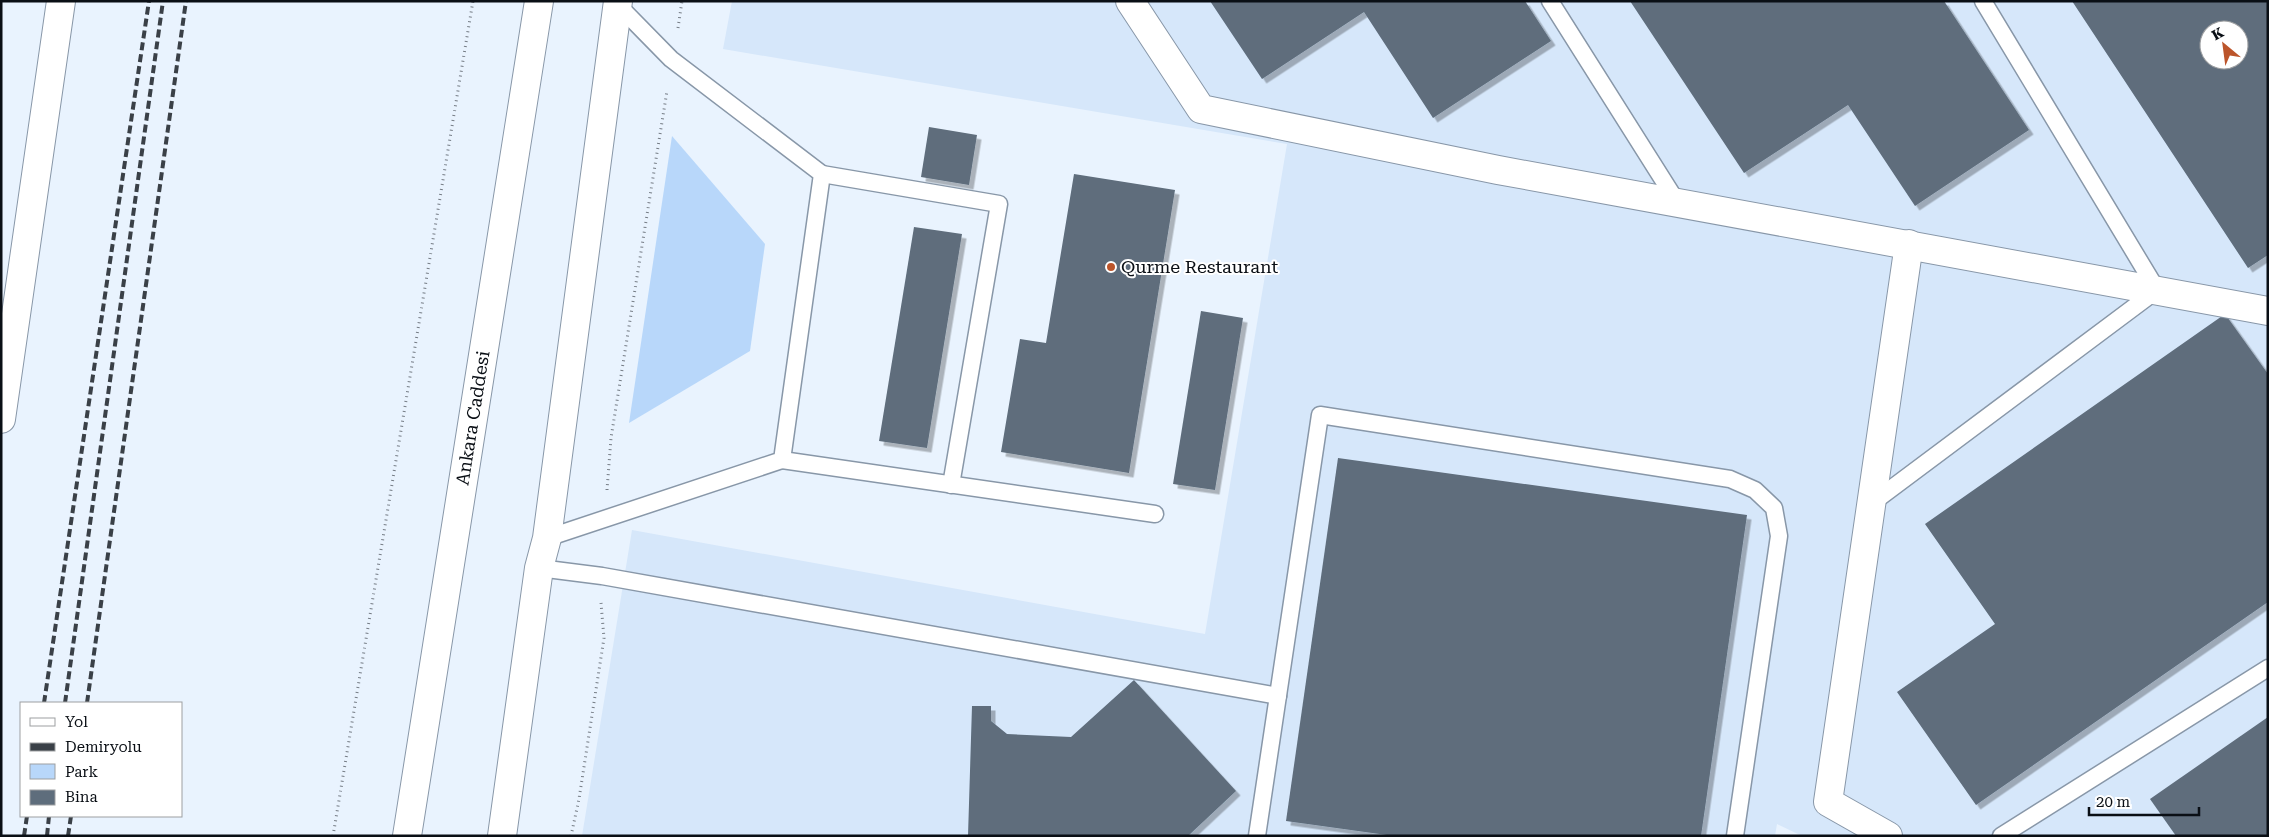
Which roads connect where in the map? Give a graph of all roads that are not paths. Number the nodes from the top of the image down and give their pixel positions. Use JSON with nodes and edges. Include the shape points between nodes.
{"nodes":[{"id":1,"x":61,"y":1,"type":"edge"},
{"id":2,"x":540,"y":1,"type":"edge"},
{"id":3,"x":1130,"y":1,"type":"edge"},
{"id":4,"x":1550,"y":1,"type":"edge"},
{"id":5,"x":1983,"y":1,"type":"edge"},
{"id":6,"x":617,"y":3,"type":"edge"},
{"id":7,"x":822,"y":174,"type":"junction"},
{"id":8,"x":1677,"y":202,"type":"junction"},
{"id":9,"x":1909,"y":244,"type":"junction"},
{"id":10,"x":2157,"y":290,"type":"junction"},
{"id":11,"x":2268,"y":311,"type":"edge"},
{"id":12,"x":1,"y":419,"type":"edge"},
{"id":13,"x":782,"y":460,"type":"junction"},
{"id":14,"x":951,"y":485,"type":"junction"},
{"id":15,"x":1872,"y":503,"type":"junction"},
{"id":16,"x":1155,"y":514,"type":"dead end"},
{"id":17,"x":547,"y":538,"type":"junction"},
{"id":18,"x":539,"y":568,"type":"junction"},
{"id":19,"x":2268,"y":668,"type":"edge"},
{"id":20,"x":1278,"y":696,"type":"junction"},
{"id":21,"x":407,"y":836,"type":"edge"},
{"id":22,"x":502,"y":836,"type":"edge"},
{"id":23,"x":1257,"y":836,"type":"edge"},
{"id":24,"x":1735,"y":836,"type":"edge"},
{"id":25,"x":1888,"y":836,"type":"edge"},
{"id":26,"x":2002,"y":836,"type":"edge"}],
"edges":[{"from":1,"to":12,"type":"main road"},
{"from":2,"to":21,"type":"main road","name":"Ankara Caddesi"},
{"from":3,"to":8,"type":"main road","via":[[1202,109],[1498,170]]},
{"from":4,"to":8,"type":"lane"},
{"from":5,"to":10,"type":"lane"},
{"from":6,"to":7,"type":"lane","via":[[672,59]]},
{"from":6,"to":17,"type":"main road"},
{"from":7,"to":13,"type":"lane"},
{"from":7,"to":14,"type":"lane","via":[[999,204]]},
{"from":8,"to":9,"type":"main road"},
{"from":9,"to":10,"type":"main road"},
{"from":9,"to":15,"type":"main road"},
{"from":10,"to":11,"type":"main road"},
{"from":10,"to":15,"type":"lane"},
{"from":13,"to":14,"type":"lane"},
{"from":13,"to":17,"type":"lane"},
{"from":14,"to":16,"type":"lane"},
{"from":15,"to":25,"type":"main road","via":[[1828,802]]},
{"from":17,"to":18,"type":"main road"},
{"from":18,"to":20,"type":"lane","via":[[602,576]]},
{"from":18,"to":22,"type":"main road"},
{"from":19,"to":26,"type":"lane"},
{"from":20,"to":23,"type":"lane"},
{"from":20,"to":24,"type":"lane","via":[[1320,415],[1730,479],[1755,490],[1774,508],[1779,536]]}]}
